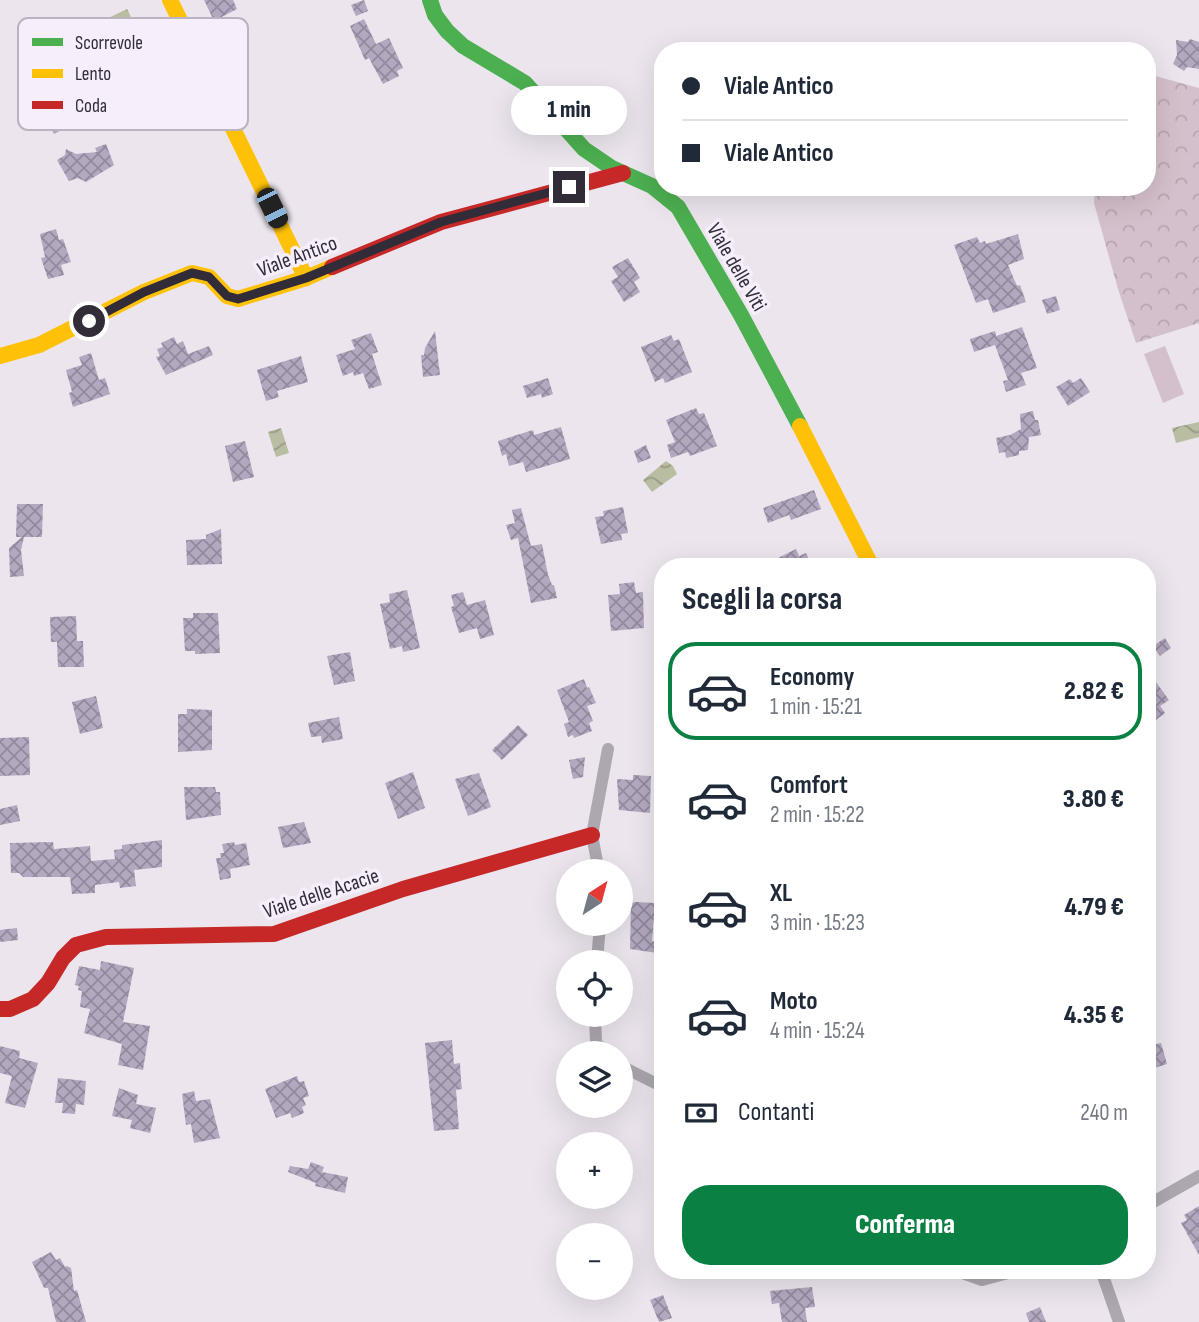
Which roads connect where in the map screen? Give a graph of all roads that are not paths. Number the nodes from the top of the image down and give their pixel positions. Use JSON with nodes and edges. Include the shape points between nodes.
{"nodes":[{"id":1,"x":170,"y":0,"type":"edge"},
{"id":2,"x":430,"y":0,"type":"edge"},
{"id":3,"x":179,"y":18,"type":"edge"},
{"id":4,"x":234,"y":130,"type":"edge"},
{"id":5,"x":623,"y":173,"type":"junction"},
{"id":6,"x":654,"y":188,"type":"edge"},
{"id":7,"x":664,"y":196,"type":"edge"},
{"id":8,"x":306,"y":278,"type":"junction"},
{"id":9,"x":0,"y":356,"type":"edge"},
{"id":10,"x":868,"y":558,"type":"edge"},
{"id":11,"x":608,"y":749,"type":"dead end"},
{"id":12,"x":592,"y":835,"type":"junction"},
{"id":13,"x":597,"y":859,"type":"edge"},
{"id":14,"x":0,"y":1009,"type":"edge"},
{"id":15,"x":633,"y":1072,"type":"edge"},
{"id":16,"x":654,"y":1082,"type":"edge"},
{"id":17,"x":1199,"y":1175,"type":"edge"},
{"id":18,"x":1156,"y":1200,"type":"edge"},
{"id":19,"x":1105,"y":1279,"type":"edge"},
{"id":20,"x":1119,"y":1322,"type":"edge"}],
"edges":[{"from":1,"to":3,"type":"street"},
{"from":2,"to":5,"type":"street","name":"Viale delle Viti","via":[[435,15],[463,46],[525,83],[584,149]]},
{"from":4,"to":8,"type":"street"},
{"from":5,"to":6,"type":"street","name":"Viale delle Viti"},
{"from":5,"to":8,"type":"street","name":"Viale Antico","via":[[441,222]]},
{"from":7,"to":10,"type":"street","name":"Viale delle Viti","via":[[678,207],[741,315]]},
{"from":8,"to":9,"type":"street","name":"Viale Antico","via":[[238,299],[227,296],[209,277],[192,273],[39,345]]},
{"from":11,"to":12,"type":"street"},
{"from":12,"to":13,"type":"street"},
{"from":12,"to":14,"type":"street","name":"Viale delle Acacie","via":[[403,888],[274,934],[106,937],[76,945],[33,999]]},
{"from":15,"to":16,"type":"street"},
{"from":17,"to":18,"type":"street"},
{"from":19,"to":20,"type":"street"}]}
